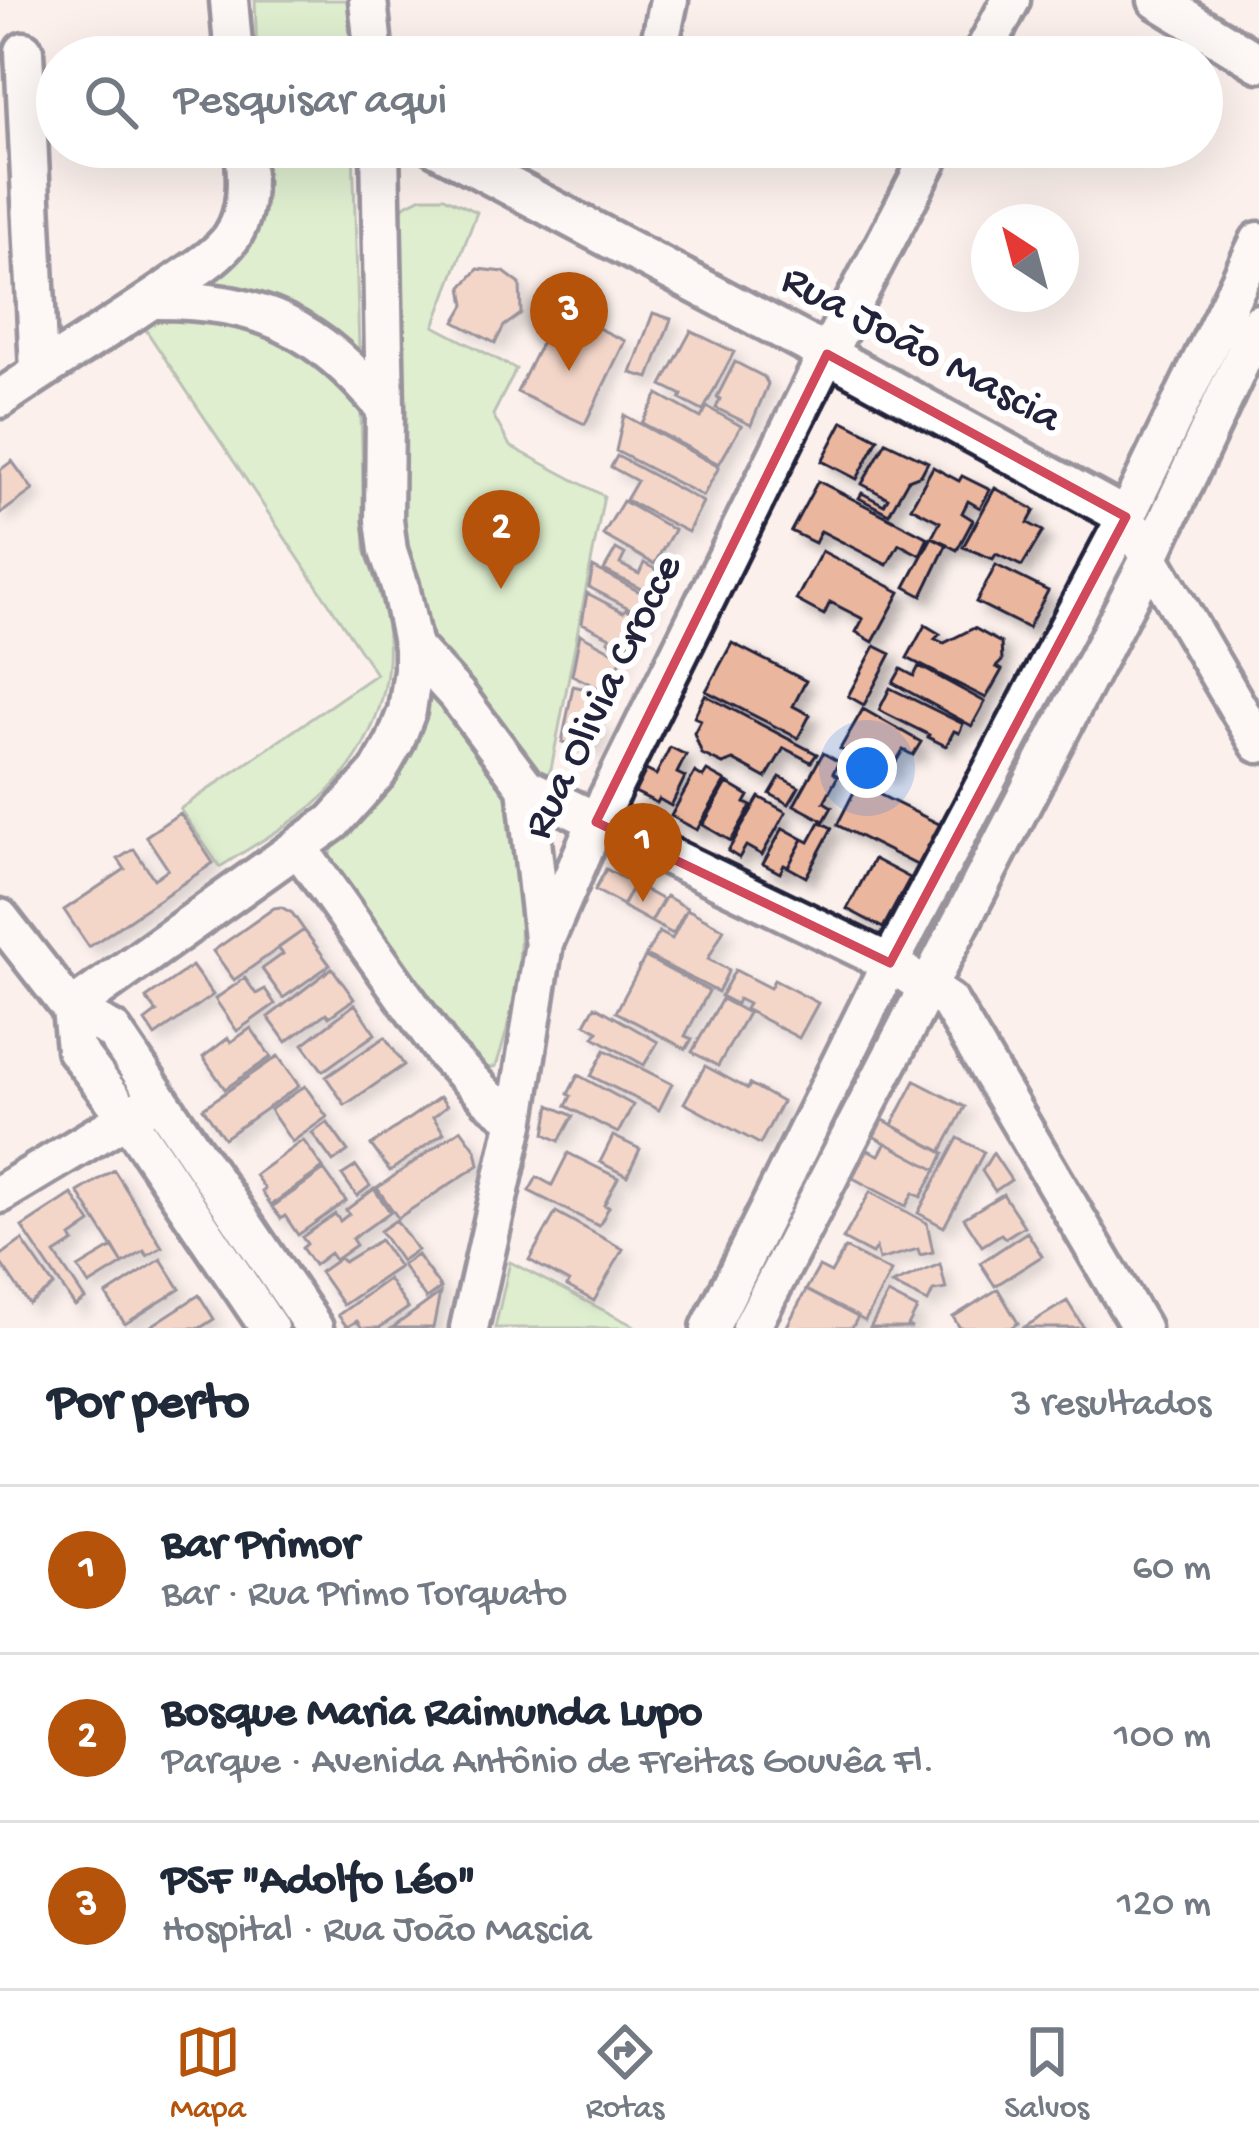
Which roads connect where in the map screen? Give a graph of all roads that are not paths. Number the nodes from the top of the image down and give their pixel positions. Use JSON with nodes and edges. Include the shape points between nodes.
{"nodes":[{"id":1,"x":229,"y":0,"type":"edge"},
{"id":2,"x":368,"y":0,"type":"edge"},
{"id":3,"x":669,"y":0,"type":"edge"},
{"id":4,"x":1011,"y":0,"type":"edge"},
{"id":5,"x":1157,"y":0,"type":"edge"},
{"id":6,"x":233,"y":36,"type":"edge"},
{"id":7,"x":372,"y":36,"type":"edge"},
{"id":8,"x":661,"y":36,"type":"edge"},
{"id":9,"x":992,"y":36,"type":"edge"},
{"id":10,"x":1215,"y":36,"type":"edge"},
{"id":11,"x":1223,"y":41,"type":"edge"},
{"id":12,"x":24,"y":51,"type":"dead end"},
{"id":13,"x":1259,"y":63,"type":"edge"},
{"id":14,"x":244,"y":168,"type":"edge"},
{"id":15,"x":380,"y":168,"type":"edge"},
{"id":16,"x":476,"y":168,"type":"edge"},
{"id":17,"x":923,"y":168,"type":"edge"},
{"id":18,"x":1259,"y":241,"type":"edge"},
{"id":19,"x":152,"y":300,"type":"junction"},
{"id":20,"x":1259,"y":323,"type":"edge"},
{"id":21,"x":827,"y":354,"type":"junction"},
{"id":22,"x":40,"y":371,"type":"junction"},
{"id":23,"x":0,"y":399,"type":"edge"},
{"id":24,"x":385,"y":409,"type":"junction"},
{"id":25,"x":1126,"y":517,"type":"junction"},
{"id":26,"x":1150,"y":557,"type":"junction"},
{"id":27,"x":413,"y":647,"type":"junction"},
{"id":28,"x":1259,"y":744,"type":"edge"},
{"id":29,"x":526,"y":788,"type":"junction"},
{"id":30,"x":596,"y":822,"type":"junction"},
{"id":31,"x":298,"y":847,"type":"junction"},
{"id":32,"x":0,"y":918,"type":"edge"},
{"id":33,"x":544,"y":943,"type":"junction"},
{"id":34,"x":890,"y":963,"type":"junction"},
{"id":35,"x":929,"y":988,"type":"junction"},
{"id":36,"x":70,"y":1010,"type":"junction"},
{"id":37,"x":142,"y":1107,"type":"junction"},
{"id":38,"x":516,"y":1120,"type":"junction"},
{"id":39,"x":0,"y":1194,"type":"edge"},
{"id":40,"x":269,"y":1328,"type":"edge"},
{"id":41,"x":314,"y":1328,"type":"edge"},
{"id":42,"x":469,"y":1328,"type":"edge"},
{"id":43,"x":710,"y":1328,"type":"edge"},
{"id":44,"x":751,"y":1328,"type":"edge"},
{"id":45,"x":1141,"y":1328,"type":"edge"}],
"edges":[{"from":1,"to":6,"type":"street"},
{"from":2,"to":7,"type":"street"},
{"from":3,"to":8,"type":"street"},
{"from":4,"to":9,"type":"street"},
{"from":5,"to":10,"type":"street"},
{"from":11,"to":13,"type":"street"},
{"from":12,"to":22,"type":"street"},
{"from":14,"to":19,"type":"street","via":[[241,218],[231,238]]},
{"from":15,"to":24,"type":"street"},
{"from":16,"to":21,"type":"street","name":"Rua João Mascia"},
{"from":17,"to":21,"type":"street","name":"Rua Olivia Crocce"},
{"from":18,"to":25,"type":"street"},
{"from":19,"to":22,"type":"street"},
{"from":19,"to":24,"type":"street","via":[[197,299],[284,322],[323,344]]},
{"from":20,"to":26,"type":"street"},
{"from":21,"to":25,"type":"street","name":"Rua João Mascia"},
{"from":21,"to":30,"type":"street","name":"Rua Olivia Crocce"},
{"from":22,"to":23,"type":"street"},
{"from":24,"to":27,"type":"street","via":[[384,520]]},
{"from":25,"to":26,"type":"street"},
{"from":25,"to":34,"type":"street"},
{"from":26,"to":28,"type":"street"},
{"from":26,"to":35,"type":"street"},
{"from":27,"to":29,"type":"street"},
{"from":27,"to":31,"type":"street","via":[[407,711],[378,772]]},
{"from":29,"to":30,"type":"street"},
{"from":29,"to":33,"type":"street"},
{"from":30,"to":33,"type":"street","name":"Rua Olivia Crocce"},
{"from":30,"to":34,"type":"street"},
{"from":31,"to":36,"type":"street"},
{"from":31,"to":38,"type":"street","via":[[446,1054]]},
{"from":32,"to":36,"type":"street"},
{"from":33,"to":38,"type":"street","name":"Rua Olivia Crocce"},
{"from":34,"to":35,"type":"street"},
{"from":34,"to":43,"type":"street"},
{"from":35,"to":44,"type":"street"},
{"from":35,"to":45,"type":"street","via":[[949,1002]]},
{"from":36,"to":37,"type":"street","via":[[113,1031]]},
{"from":37,"to":39,"type":"street"},
{"from":37,"to":40,"type":"street"},
{"from":37,"to":41,"type":"street"},
{"from":38,"to":42,"type":"street","name":"Rua Olivia Crocce"}]}
